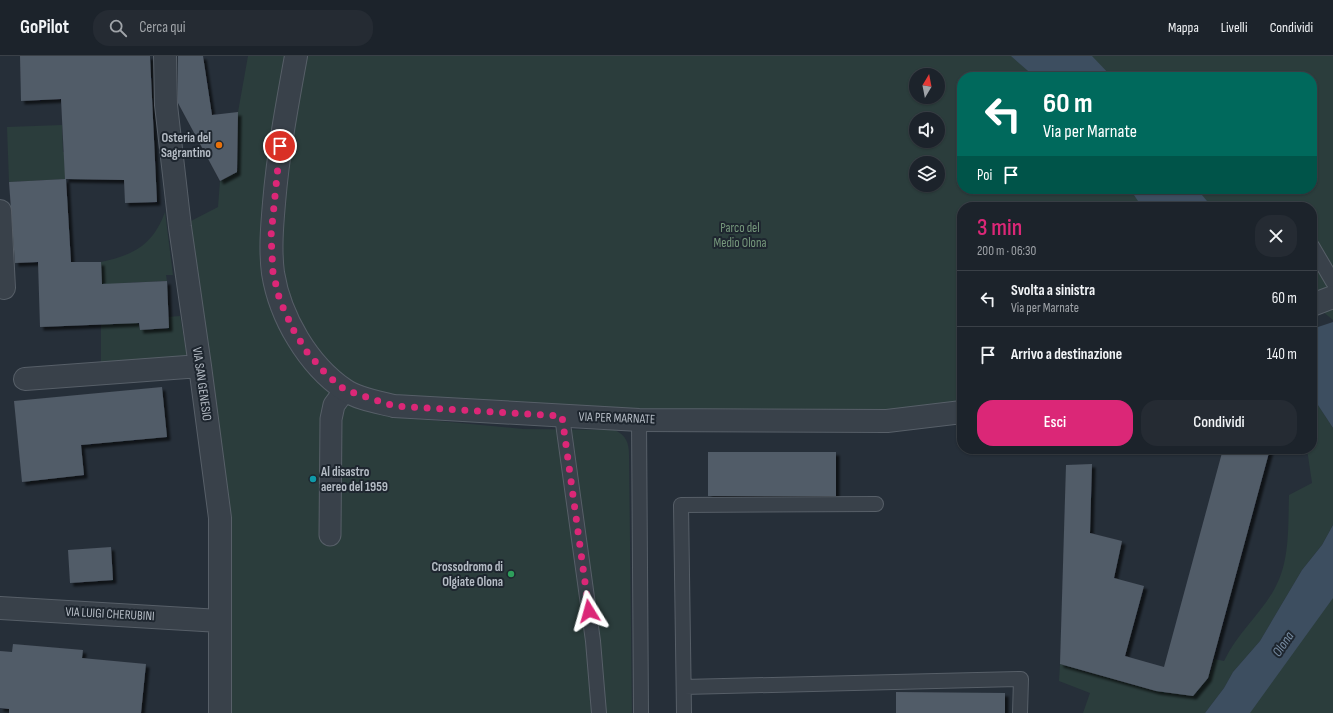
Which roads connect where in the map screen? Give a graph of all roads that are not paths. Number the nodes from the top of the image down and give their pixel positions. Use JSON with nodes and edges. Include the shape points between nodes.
{"nodes":[{"id":1,"x":165,"y":56,"type":"edge"},
{"id":2,"x":296,"y":56,"type":"edge"},
{"id":3,"x":0,"y":211,"type":"edge"},
{"id":4,"x":1317,"y":255,"type":"edge"},
{"id":5,"x":1333,"y":282,"type":"edge"},
{"id":6,"x":4,"y":288,"type":"dead end"},
{"id":7,"x":1333,"y":297,"type":"edge"},
{"id":8,"x":1317,"y":303,"type":"edge"},
{"id":9,"x":200,"y":366,"type":"junction"},
{"id":10,"x":25,"y":379,"type":"dead end"},
{"id":11,"x":345,"y":390,"type":"junction"},
{"id":12,"x":957,"y":413,"type":"edge"},
{"id":13,"x":562,"y":416,"type":"junction"},
{"id":14,"x":639,"y":420,"type":"junction"},
{"id":15,"x":876,"y":504,"type":"dead end"},
{"id":16,"x":330,"y":535,"type":"dead end"},
{"id":17,"x":0,"y":608,"type":"edge"},
{"id":18,"x":220,"y":620,"type":"junction"},
{"id":19,"x":684,"y":687,"type":"junction"},
{"id":20,"x":220,"y":713,"type":"edge"},
{"id":21,"x":599,"y":713,"type":"edge"},
{"id":22,"x":641,"y":713,"type":"edge"},
{"id":23,"x":684,"y":713,"type":"edge"},
{"id":24,"x":1020,"y":713,"type":"edge"}],
"edges":[{"from":1,"to":9,"type":"street","name":"VIA SAN GENESIO","via":[[166,105]]},
{"from":2,"to":11,"type":"street","name":"VIA PER MARNATE","via":[[278,161],[271,236],[273,273],[280,301],[294,331],[307,352],[326,374]]},
{"from":3,"to":6,"type":"street"},
{"from":4,"to":5,"type":"lane"},
{"from":7,"to":8,"type":"street"},
{"from":9,"to":10,"type":"street"},
{"from":9,"to":18,"type":"street","name":"VIA SAN GENESIO","via":[[220,518]]},
{"from":11,"to":13,"type":"street","name":"VIA PER MARNATE","via":[[394,406]]},
{"from":11,"to":16,"type":"street","via":[[334,404],[331,419]]},
{"from":12,"to":14,"type":"street","name":"VIA PER MARNATE","via":[[887,421]]},
{"from":13,"to":14,"type":"street","name":"VIA PER MARNATE"},
{"from":13,"to":21,"type":"lane","via":[[593,642]]},
{"from":14,"to":22,"type":"lane"},
{"from":15,"to":19,"type":"lane","via":[[682,505]]},
{"from":17,"to":18,"type":"street","name":"VIA LUIGI CHERUBINI"},
{"from":18,"to":20,"type":"street","name":"VIA SAN GENESIO"},
{"from":19,"to":23,"type":"lane"},
{"from":19,"to":24,"type":"lane","via":[[1021,679]]}]}
